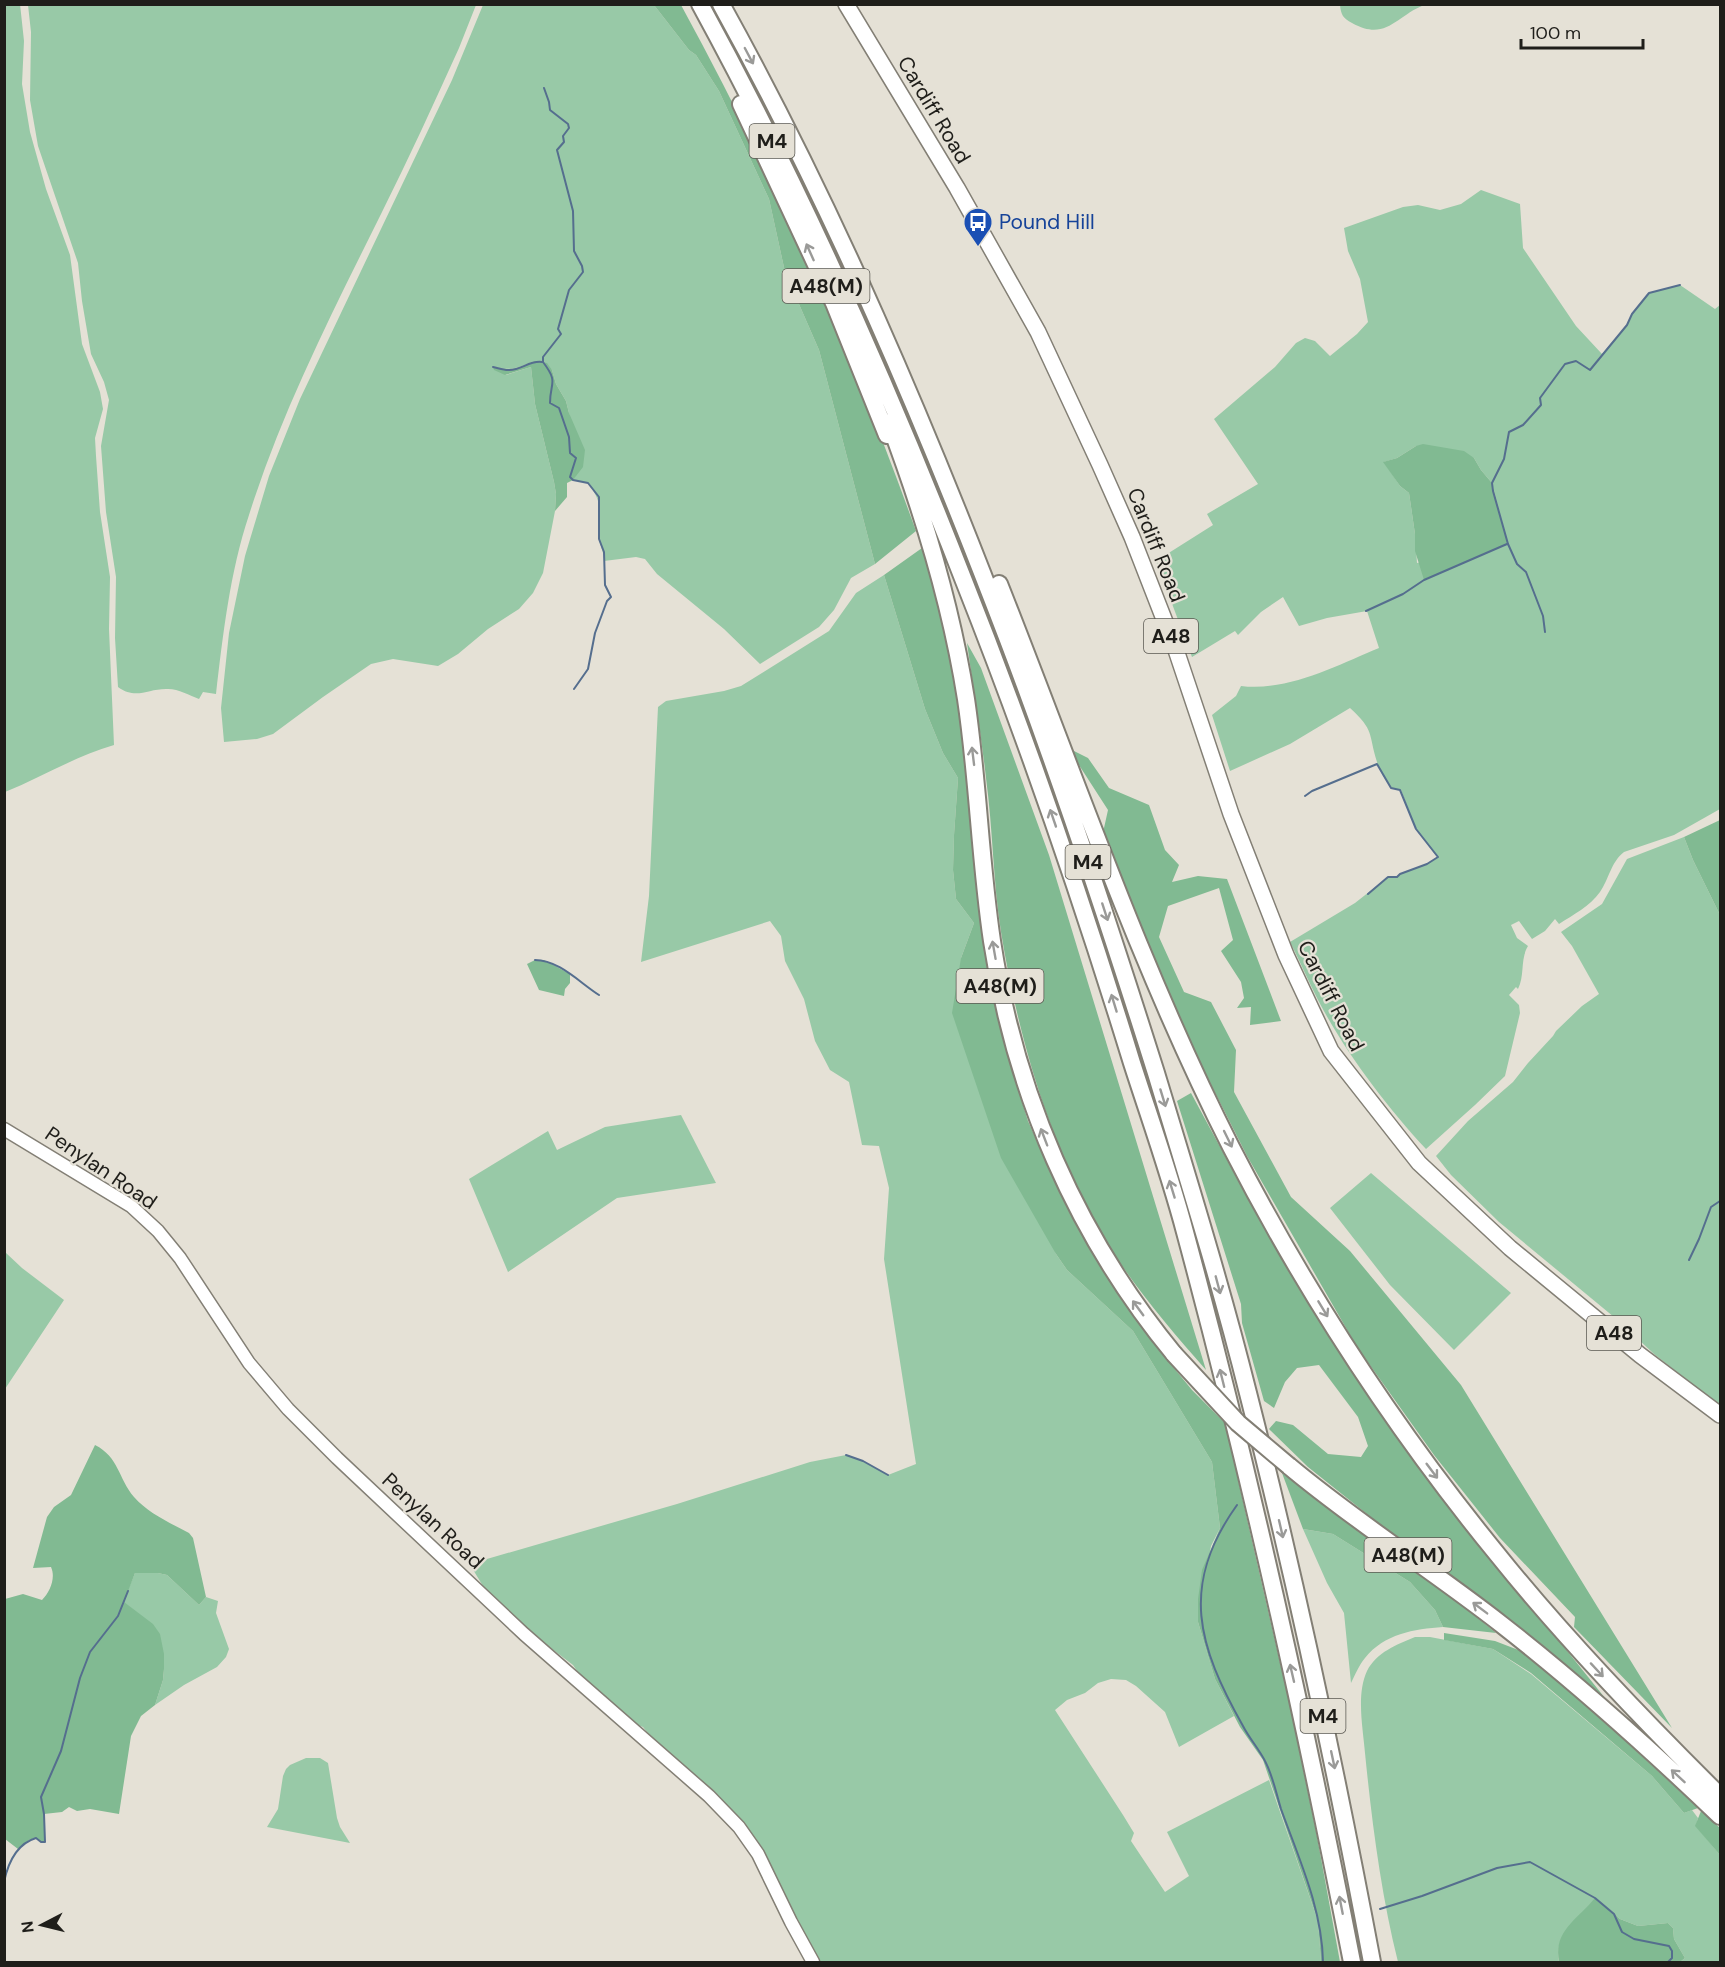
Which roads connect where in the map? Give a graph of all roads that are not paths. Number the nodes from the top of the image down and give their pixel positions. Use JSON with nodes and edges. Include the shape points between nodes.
{"nodes":[{"id":1,"x":688,"y":4,"type":"edge"},
{"id":2,"x":700,"y":4,"type":"edge"},
{"id":3,"x":721,"y":4,"type":"edge"},
{"id":4,"x":846,"y":4,"type":"edge"},
{"id":5,"x":855,"y":270,"type":"junction"},
{"id":6,"x":839,"y":280,"type":"junction"},
{"id":7,"x":940,"y":579,"type":"junction"},
{"id":8,"x":1034,"y":711,"type":"junction"},
{"id":9,"x":1158,"y":991,"type":"junction"},
{"id":10,"x":4,"y":1129,"type":"edge"},
{"id":11,"x":1720,"y":1415,"type":"edge"},
{"id":12,"x":1720,"y":1796,"type":"edge"},
{"id":13,"x":1720,"y":1816,"type":"edge"},
{"id":14,"x":813,"y":1962,"type":"edge"},
{"id":15,"x":1352,"y":1962,"type":"edge"},
{"id":16,"x":1372,"y":1962,"type":"edge"}],
"edges":[{"from":7,"to":1,"type":"highway","number":"A48(M)","one_way":true,"via":[[834,303],[744,109]]},
{"from":2,"to":6,"type":"highway","number":"M4"},
{"from":3,"to":5,"type":"highway","number":"M4","one_way":true},
{"from":4,"to":11,"type":"main road","name":"Cardiff Road","number":"A48","via":[[1038,332],[1100,465],[1176,650],[1231,814],[1286,956],[1331,1051],[1419,1162],[1510,1248]]},
{"from":5,"to":8,"type":"highway","number":"M4","via":[[932,447]]},
{"from":5,"to":9,"type":"highway","number":"A48(M)","via":[[891,331],[940,439]]},
{"from":6,"to":7,"type":"highway","number":"A48(M)","via":[[858,345],[921,512]]},
{"from":15,"to":6,"type":"highway","number":"M4","one_way":true,"via":[[1318,1786],[1184,1227],[1092,935],[1033,764],[932,498]]},
{"from":13,"to":7,"type":"highway","number":"A48(M)","one_way":true,"bridge":true,"via":[[1563,1673],[1289,1467],[1238,1423],[1174,1354],[1127,1293],[1080,1214],[1046,1142],[1005,1014],[992,941],[966,699]]},
{"from":8,"to":9,"type":"highway","number":"A48(M)","via":[[1063,766],[1089,836]]},
{"from":8,"to":16,"type":"highway","number":"M4","one_way":true,"via":[[1120,959],[1201,1221],[1245,1380],[1319,1696]]},
{"from":9,"to":12,"type":"highway","number":"A48(M)","one_way":true,"via":[[1230,1144],[1276,1229],[1342,1340],[1404,1432],[1484,1539],[1558,1626]]},
{"from":10,"to":14,"type":"street","name":"Penylan Road","via":[[131,1206],[158,1231],[249,1363],[288,1409],[524,1634],[709,1796],[758,1854]]}]}
